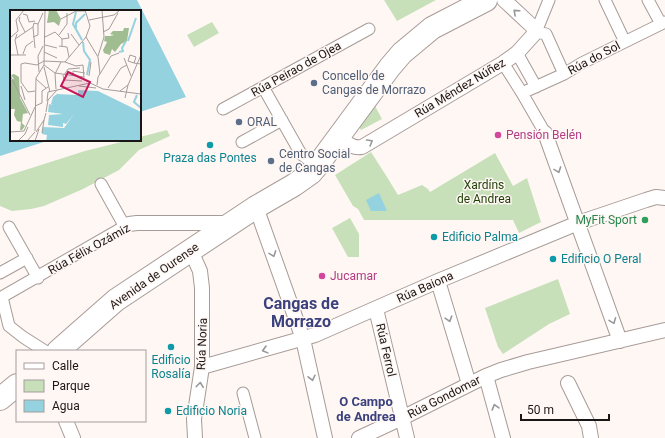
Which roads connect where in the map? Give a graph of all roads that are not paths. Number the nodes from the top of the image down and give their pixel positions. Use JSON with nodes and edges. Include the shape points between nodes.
{"nodes":[{"id":1,"x":486,"y":0,"type":"edge"},
{"id":2,"x":504,"y":0,"type":"edge"},
{"id":3,"x":549,"y":0,"type":"edge"},
{"id":4,"x":605,"y":0,"type":"edge"},
{"id":5,"x":648,"y":0,"type":"edge"},
{"id":6,"x":663,"y":23,"type":"edge"},
{"id":7,"x":369,"y":29,"type":"dead end"},
{"id":8,"x":541,"y":33,"type":"junction"},
{"id":9,"x":625,"y":42,"type":"junction"},
{"id":10,"x":517,"y":53,"type":"junction"},
{"id":11,"x":503,"y":63,"type":"junction"},
{"id":12,"x":564,"y":74,"type":"junction"},
{"id":13,"x":263,"y":87,"type":"junction"},
{"id":14,"x":536,"y":87,"type":"junction"},
{"id":15,"x":522,"y":93,"type":"junction"},
{"id":16,"x":223,"y":109,"type":"dead end"},
{"id":17,"x":282,"y":120,"type":"junction"},
{"id":18,"x":544,"y":133,"type":"joint"},
{"id":19,"x":338,"y":137,"type":"junction"},
{"id":20,"x":242,"y":142,"type":"dead end"},
{"id":21,"x":314,"y":170,"type":"junction"},
{"id":22,"x":101,"y":184,"type":"dead end"},
{"id":23,"x":665,"y":198,"type":"edge"},
{"id":24,"x":256,"y":207,"type":"junction"},
{"id":25,"x":232,"y":223,"type":"junction"},
{"id":26,"x":578,"y":224,"type":"junction"},
{"id":27,"x":127,"y":226,"type":"junction"},
{"id":28,"x":9,"y":227,"type":"dead end"},
{"id":29,"x":191,"y":251,"type":"junction"},
{"id":30,"x":27,"y":258,"type":"junction"},
{"id":31,"x":0,"y":274,"type":"edge"},
{"id":32,"x":38,"y":278,"type":"junction"},
{"id":33,"x":438,"y":281,"type":"junction"},
{"id":34,"x":1,"y":298,"type":"edge"},
{"id":35,"x":376,"y":309,"type":"junction"},
{"id":36,"x":665,"y":330,"type":"edge"},
{"id":37,"x":303,"y":339,"type":"junction"},
{"id":38,"x":620,"y":341,"type":"junction"},
{"id":39,"x":43,"y":350,"type":"edge"},
{"id":40,"x":59,"y":350,"type":"edge"},
{"id":41,"x":202,"y":367,"type":"junction"},
{"id":42,"x":486,"y":376,"type":"junction"},
{"id":43,"x":568,"y":383,"type":"dead end"},
{"id":44,"x":470,"y":384,"type":"junction"},
{"id":45,"x":243,"y":393,"type":"dead end"},
{"id":46,"x":402,"y":418,"type":"junction"},
{"id":47,"x":66,"y":422,"type":"edge"},
{"id":48,"x":73,"y":438,"type":"edge"},
{"id":49,"x":194,"y":438,"type":"edge"},
{"id":50,"x":255,"y":438,"type":"edge"},
{"id":51,"x":325,"y":438,"type":"edge"},
{"id":52,"x":359,"y":438,"type":"edge"},
{"id":53,"x":407,"y":438,"type":"edge"},
{"id":54,"x":503,"y":438,"type":"edge"},
{"id":55,"x":591,"y":438,"type":"edge"}],
"edges":[{"from":1,"to":19,"type":"main road","via":[[432,28],[402,53]]},
{"from":8,"to":2,"type":"street","one_way":true},
{"from":3,"to":8,"type":"street"},
{"from":4,"to":9,"type":"street"},
{"from":5,"to":6,"type":"street"},
{"from":6,"to":9,"type":"street","name":"Rúa do Sol"},
{"from":7,"to":13,"type":"street","name":"Rúa Peirao de Ojea"},
{"from":8,"to":10,"type":"street","name":"Rúa Méndez Núñez"},
{"from":8,"to":12,"type":"street"},
{"from":9,"to":12,"type":"street","name":"Rúa do Sol"},
{"from":10,"to":11,"type":"street","name":"Rúa Méndez Núñez"},
{"from":10,"to":14,"type":"street"},
{"from":11,"to":15,"type":"street"},
{"from":19,"to":11,"type":"street","name":"Rúa Méndez Núñez","one_way":true,"via":[[351,146],[362,147]]},
{"from":12,"to":14,"type":"street","name":"Rúa do Sol"},
{"from":13,"to":16,"type":"street","name":"Rúa Peirao de Ojea"},
{"from":13,"to":17,"type":"street"},
{"from":14,"to":15,"type":"street","name":"Rúa do Sol"},
{"from":15,"to":18,"type":"street"},
{"from":17,"to":20,"type":"street"},
{"from":17,"to":21,"type":"street"},
{"from":18,"to":26,"type":"street","one_way":true},
{"from":19,"to":21,"type":"main road"},
{"from":21,"to":24,"type":"main road"},
{"from":22,"to":27,"type":"street"},
{"from":23,"to":26,"type":"street","name":"Rúa Baiona","via":[[656,197]]},
{"from":24,"to":25,"type":"main road","name":"Avenida de Ourense"},
{"from":24,"to":37,"type":"street","one_way":true},
{"from":25,"to":27,"type":"street","name":"Rúa Félix Ozámiz","via":[[137,223]]},
{"from":25,"to":29,"type":"main road","name":"Avenida de Ourense"},
{"from":26,"to":33,"type":"street","name":"Rúa Baiona"},
{"from":26,"to":38,"type":"street","one_way":true},
{"from":27,"to":32,"type":"street","name":"Rúa Félix Ozámiz"},
{"from":28,"to":30,"type":"street"},
{"from":29,"to":40,"type":"main road","name":"Avenida de Ourense","via":[[116,300]]},
{"from":29,"to":41,"type":"street","name":"Rúa Noria","via":[[200,271],[202,288]]},
{"from":30,"to":31,"type":"street"},
{"from":30,"to":32,"type":"street"},
{"from":32,"to":34,"type":"street","name":"Rúa Félix Ozámiz"},
{"from":33,"to":35,"type":"street","name":"Rúa Baiona"},
{"from":33,"to":44,"type":"street","one_way":true},
{"from":34,"to":39,"type":"street","via":[[8,326]]},
{"from":35,"to":37,"type":"street","name":"Rúa Baiona"},
{"from":35,"to":46,"type":"street","name":"Rúa Ferrol"},
{"from":36,"to":38,"type":"street","name":"Rúa Gondomar"},
{"from":37,"to":41,"type":"street","name":"Rúa Baiona","one_way":true},
{"from":37,"to":51,"type":"street","one_way":true},
{"from":38,"to":42,"type":"street","name":"Rúa Gondomar","via":[[528,362]]},
{"from":49,"to":41,"type":"street","name":"Rúa Noria","one_way":true,"via":[[194,419]]},
{"from":42,"to":44,"type":"street","name":"Rúa Gondomar"},
{"from":54,"to":42,"type":"street","one_way":true},
{"from":43,"to":55,"type":"street","via":[[589,426]]},
{"from":44,"to":46,"type":"street","name":"Rúa Gondomar"},
{"from":45,"to":50,"type":"street"},
{"from":46,"to":52,"type":"street","name":"Rúa Gondomar"},
{"from":46,"to":53,"type":"street","name":"Rúa Ferrol"},
{"from":47,"to":48,"type":"street"}]}
